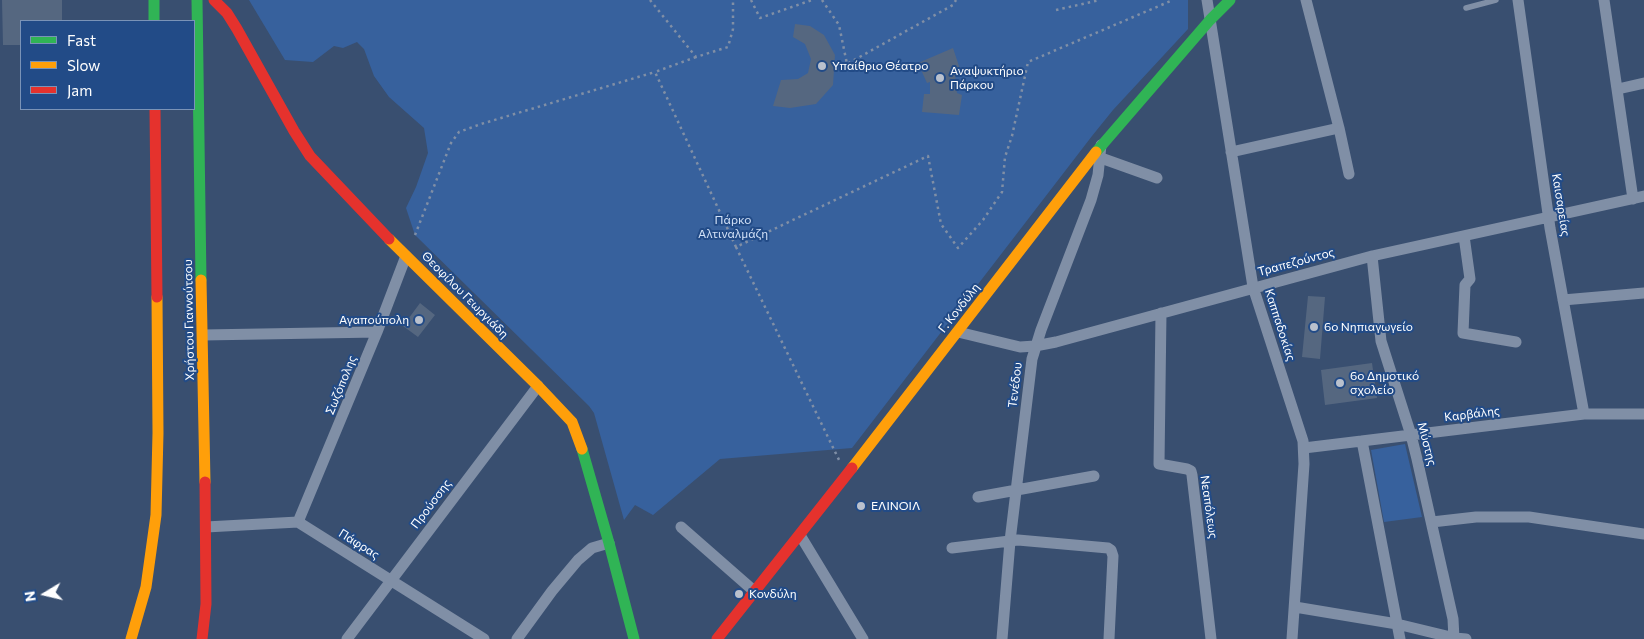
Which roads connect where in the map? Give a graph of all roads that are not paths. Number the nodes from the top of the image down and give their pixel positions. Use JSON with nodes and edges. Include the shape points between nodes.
{"nodes":[{"id":1,"x":154,"y":0,"type":"edge"},
{"id":2,"x":197,"y":0,"type":"edge"},
{"id":3,"x":214,"y":0,"type":"edge"},
{"id":4,"x":1207,"y":0,"type":"edge"},
{"id":5,"x":1230,"y":0,"type":"edge"},
{"id":6,"x":1306,"y":0,"type":"edge"},
{"id":7,"x":1496,"y":0,"type":"edge"},
{"id":8,"x":1518,"y":0,"type":"edge"},
{"id":9,"x":1604,"y":0,"type":"edge"},
{"id":10,"x":1466,"y":8,"type":"dead end"},
{"id":11,"x":154,"y":20,"type":"edge"},
{"id":12,"x":1210,"y":20,"type":"junction"},
{"id":13,"x":1644,"y":83,"type":"edge"},
{"id":14,"x":1618,"y":89,"type":"junction"},
{"id":15,"x":155,"y":110,"type":"edge"},
{"id":16,"x":1339,"y":128,"type":"junction"},
{"id":17,"x":1101,"y":145,"type":"junction"},
{"id":18,"x":1231,"y":152,"type":"junction"},
{"id":19,"x":1101,"y":158,"type":"junction"},
{"id":20,"x":1349,"y":174,"type":"dead end"},
{"id":21,"x":1157,"y":178,"type":"dead end"},
{"id":22,"x":1639,"y":197,"type":"edge"},
{"id":23,"x":1548,"y":217,"type":"junction"},
{"id":24,"x":1464,"y":236,"type":"junction"},
{"id":25,"x":406,"y":256,"type":"junction"},
{"id":26,"x":1372,"y":256,"type":"junction"},
{"id":27,"x":1253,"y":288,"type":"junction"},
{"id":28,"x":1644,"y":293,"type":"edge"},
{"id":29,"x":1563,"y":300,"type":"junction"},
{"id":30,"x":1161,"y":313,"type":"junction"},
{"id":31,"x":377,"y":332,"type":"junction"},
{"id":32,"x":958,"y":332,"type":"junction"},
{"id":33,"x":203,"y":335,"type":"junction"},
{"id":34,"x":1516,"y":342,"type":"dead end"},
{"id":35,"x":1035,"y":346,"type":"junction"},
{"id":36,"x":538,"y":386,"type":"junction"},
{"id":37,"x":1584,"y":414,"type":"junction"},
{"id":38,"x":1644,"y":414,"type":"edge"},
{"id":39,"x":1411,"y":435,"type":"junction"},
{"id":40,"x":1362,"y":441,"type":"junction"},
{"id":41,"x":1304,"y":448,"type":"junction"},
{"id":42,"x":1094,"y":476,"type":"dead end"},
{"id":43,"x":1015,"y":491,"type":"junction"},
{"id":44,"x":978,"y":497,"type":"dead end"},
{"id":45,"x":298,"y":522,"type":"junction"},
{"id":46,"x":1432,"y":522,"type":"junction"},
{"id":47,"x":206,"y":527,"type":"junction"},
{"id":48,"x":681,"y":527,"type":"dead end"},
{"id":49,"x":1644,"y":534,"type":"edge"},
{"id":50,"x":800,"y":535,"type":"junction"},
{"id":51,"x":1010,"y":540,"type":"junction"},
{"id":52,"x":609,"y":543,"type":"junction"},
{"id":53,"x":952,"y":548,"type":"dead end"},
{"id":54,"x":390,"y":580,"type":"junction"},
{"id":55,"x":754,"y":591,"type":"junction"},
{"id":56,"x":1295,"y":607,"type":"junction"},
{"id":57,"x":1397,"y":624,"type":"junction"},
{"id":58,"x":131,"y":639,"type":"edge"},
{"id":59,"x":202,"y":639,"type":"edge"},
{"id":60,"x":347,"y":639,"type":"edge"},
{"id":61,"x":484,"y":639,"type":"edge"},
{"id":62,"x":517,"y":639,"type":"edge"},
{"id":63,"x":634,"y":639,"type":"edge"},
{"id":64,"x":716,"y":639,"type":"edge"},
{"id":65,"x":863,"y":639,"type":"edge"},
{"id":66,"x":1002,"y":639,"type":"edge"},
{"id":67,"x":1109,"y":639,"type":"edge"},
{"id":68,"x":1211,"y":639,"type":"edge"},
{"id":69,"x":1292,"y":639,"type":"edge"},
{"id":70,"x":1400,"y":639,"type":"edge"},
{"id":71,"x":1457,"y":639,"type":"edge"}],
"edges":[{"from":1,"to":11,"type":"street"},
{"from":2,"to":33,"type":"street","name":"Χρήστου Γιαννούτσου"},
{"from":3,"to":25,"type":"street","name":"Θεοφίλου Γεωργιάδη","via":[[237,29],[310,156]]},
{"from":4,"to":12,"type":"street","name":"Καππαδοκίας"},
{"from":5,"to":12,"type":"street","name":"Γ. Κονδύλη"},
{"from":6,"to":16,"type":"street"},
{"from":7,"to":10,"type":"lane"},
{"from":8,"to":23,"type":"street","name":"Καισαρείας"},
{"from":9,"to":14,"type":"street"},
{"from":12,"to":17,"type":"street","name":"Γ. Κονδύλη"},
{"from":12,"to":18,"type":"street","name":"Καππαδοκίας"},
{"from":13,"to":14,"type":"street"},
{"from":14,"to":22,"type":"street"},
{"from":15,"to":58,"type":"street","via":[[156,515],[146,587]]},
{"from":16,"to":18,"type":"street"},
{"from":16,"to":20,"type":"street"},
{"from":17,"to":19,"type":"street","name":"Τενέδου"},
{"from":17,"to":32,"type":"street","name":"Γ. Κονδύλη"},
{"from":18,"to":27,"type":"street","name":"Καππαδοκίας"},
{"from":19,"to":21,"type":"street"},
{"from":19,"to":35,"type":"street","name":"Τενέδου","via":[[1091,200]]},
{"from":22,"to":23,"type":"street","name":"Τραπεζούντος"},
{"from":23,"to":24,"type":"street","name":"Τραπεζούντος"},
{"from":23,"to":29,"type":"street","name":"Καισαρείας"},
{"from":24,"to":26,"type":"street","name":"Τραπεζούντος"},
{"from":24,"to":34,"type":"street","via":[[1470,279],[1465,285],[1463,333]]},
{"from":25,"to":31,"type":"street","name":"Σωζόπολης"},
{"from":25,"to":36,"type":"street","name":"Θεοφίλου Γεωργιάδη"},
{"from":26,"to":27,"type":"street","name":"Τραπεζούντος"},
{"from":26,"to":39,"type":"street","name":"Μύστης","via":[[1381,341]]},
{"from":27,"to":30,"type":"street","name":"Τραπεζούντος"},
{"from":27,"to":41,"type":"street","name":"Καππαδοκίας"},
{"from":28,"to":29,"type":"street"},
{"from":29,"to":37,"type":"street","name":"Καισαρείας"},
{"from":30,"to":35,"type":"street","name":"Τραπεζούντος"},
{"from":30,"to":68,"type":"street","name":"Νεαπόλεως","via":[[1159,464],[1191,471]]},
{"from":31,"to":33,"type":"street"},
{"from":31,"to":45,"type":"street","name":"Σωζόπολης"},
{"from":32,"to":35,"type":"street","name":"Τραπεζούντος","via":[[1020,347]]},
{"from":32,"to":50,"type":"street","name":"Γ. Κονδύλη"},
{"from":33,"to":47,"type":"street","name":"Χρήστου Γιαννούτσου"},
{"from":35,"to":43,"type":"street","name":"Τενέδου"},
{"from":36,"to":52,"type":"street","name":"Θεοφίλου Γεωργιάδη","via":[[574,426]]},
{"from":36,"to":54,"type":"street","name":"Προύσσης"},
{"from":37,"to":38,"type":"street","name":"Καρβάλης"},
{"from":37,"to":39,"type":"street","name":"Καρβάλης"},
{"from":39,"to":40,"type":"street","name":"Καρβάλης"},
{"from":39,"to":46,"type":"street","name":"Μύστης"},
{"from":40,"to":41,"type":"street","name":"Καρβάλης"},
{"from":40,"to":57,"type":"street"},
{"from":41,"to":56,"type":"street","name":"Καππαδοκίας"},
{"from":42,"to":43,"type":"street"},
{"from":43,"to":44,"type":"street"},
{"from":43,"to":51,"type":"street","name":"Τενέδου"},
{"from":45,"to":47,"type":"street"},
{"from":45,"to":54,"type":"street","name":"Πάφρας"},
{"from":46,"to":49,"type":"street","via":[[1529,516]]},
{"from":46,"to":71,"type":"street","name":"Μύστης"},
{"from":47,"to":59,"type":"street","name":"Χρήστου Γιαννούτσου","via":[[206,604]]},
{"from":48,"to":55,"type":"street"},
{"from":50,"to":55,"type":"street","name":"Γ. Κονδύλη"},
{"from":50,"to":65,"type":"street"},
{"from":51,"to":53,"type":"street"},
{"from":51,"to":66,"type":"street","name":"Τενέδου"},
{"from":51,"to":67,"type":"street","via":[[1111,550]]},
{"from":52,"to":62,"type":"street","via":[[592,548],[578,560]]},
{"from":52,"to":63,"type":"street","name":"Θεοφίλου Γεωργιάδη"},
{"from":54,"to":60,"type":"street","name":"Προύσσης"},
{"from":54,"to":61,"type":"street","name":"Πάφρας"},
{"from":55,"to":64,"type":"street","name":"Γ. Κονδύλη"},
{"from":56,"to":57,"type":"street"},
{"from":56,"to":69,"type":"street","name":"Καππαδοκίας"},
{"from":57,"to":70,"type":"street"},
{"from":57,"to":71,"type":"street"}]}
